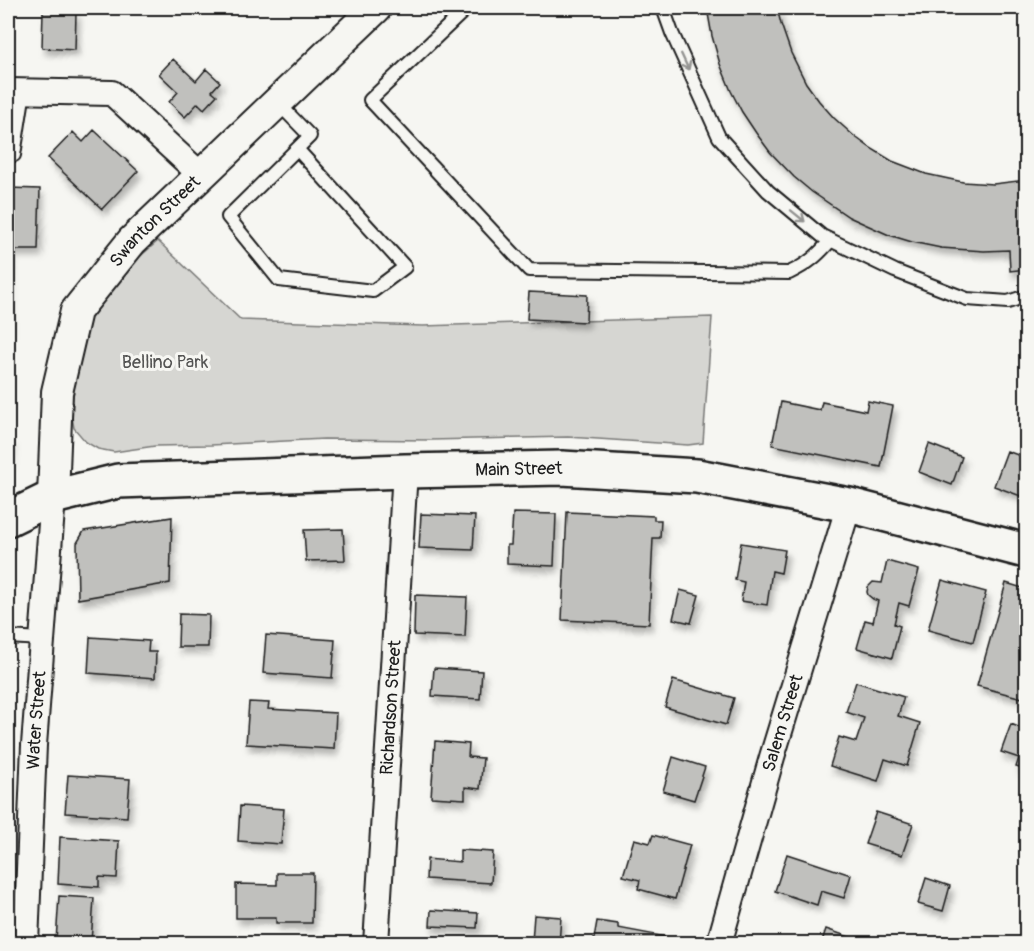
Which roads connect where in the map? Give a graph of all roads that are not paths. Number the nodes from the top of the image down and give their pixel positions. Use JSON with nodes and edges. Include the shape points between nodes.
{"nodes":[{"id":1,"x":376,"y":8,"type":"edge"},
{"id":2,"x":467,"y":8,"type":"edge"},
{"id":3,"x":663,"y":8,"type":"edge"},
{"id":4,"x":16,"y":91,"type":"edge"},
{"id":5,"x":277,"y":102,"type":"junction"},
{"id":6,"x":297,"y":149,"type":"junction"},
{"id":7,"x":8,"y":154,"type":"edge"},
{"id":8,"x":201,"y":175,"type":"junction"},
{"id":9,"x":831,"y":240,"type":"junction"},
{"id":10,"x":1026,"y":296,"type":"edge"},
{"id":11,"x":405,"y":471,"type":"junction"},
{"id":12,"x":53,"y":497,"type":"junction"},
{"id":13,"x":849,"y":505,"type":"junction"},
{"id":14,"x":8,"y":519,"type":"edge"},
{"id":15,"x":1026,"y":551,"type":"edge"},
{"id":16,"x":8,"y":637,"type":"edge"},
{"id":17,"x":42,"y":639,"type":"junction"},
{"id":18,"x":26,"y":944,"type":"edge"},
{"id":19,"x":376,"y":944,"type":"edge"},
{"id":20,"x":719,"y":944,"type":"edge"}],
"edges":[{"from":1,"to":5,"type":"street","name":"Swanton Street"},
{"from":2,"to":9,"type":"lane","via":[[370,100],[529,270],[789,273],[818,256]]},
{"from":3,"to":9,"type":"lane","one_way":true,"via":[[719,137],[768,192]]},
{"from":4,"to":7,"type":"lane","via":[[14,155]]},
{"from":4,"to":8,"type":"street","via":[[112,93]]},
{"from":5,"to":6,"type":"lane","via":[[310,136]]},
{"from":5,"to":8,"type":"street","name":"Swanton Street"},
{"from":6,"to":6,"type":"lane","via":[[228,217],[279,280],[373,291],[405,267]]},
{"from":8,"to":12,"type":"street","name":"Swanton Street","via":[[132,241],[76,311],[57,392]]},
{"from":9,"to":10,"type":"lane","via":[[967,299],[1008,302]]},
{"from":11,"to":12,"type":"main road","name":"Main Street","via":[[118,482]]},
{"from":11,"to":13,"type":"main road","name":"Main Street","via":[[562,468],[697,476]]},
{"from":11,"to":19,"type":"street","name":"Richardson Street"},
{"from":12,"to":14,"type":"main road","name":"Main Street"},
{"from":12,"to":17,"type":"street","name":"Water Street"},
{"from":13,"to":15,"type":"main road","name":"Main Street"},
{"from":13,"to":20,"type":"street","name":"Salem Street"},
{"from":16,"to":17,"type":"lane"},
{"from":17,"to":18,"type":"street","name":"Water Street"}]}
